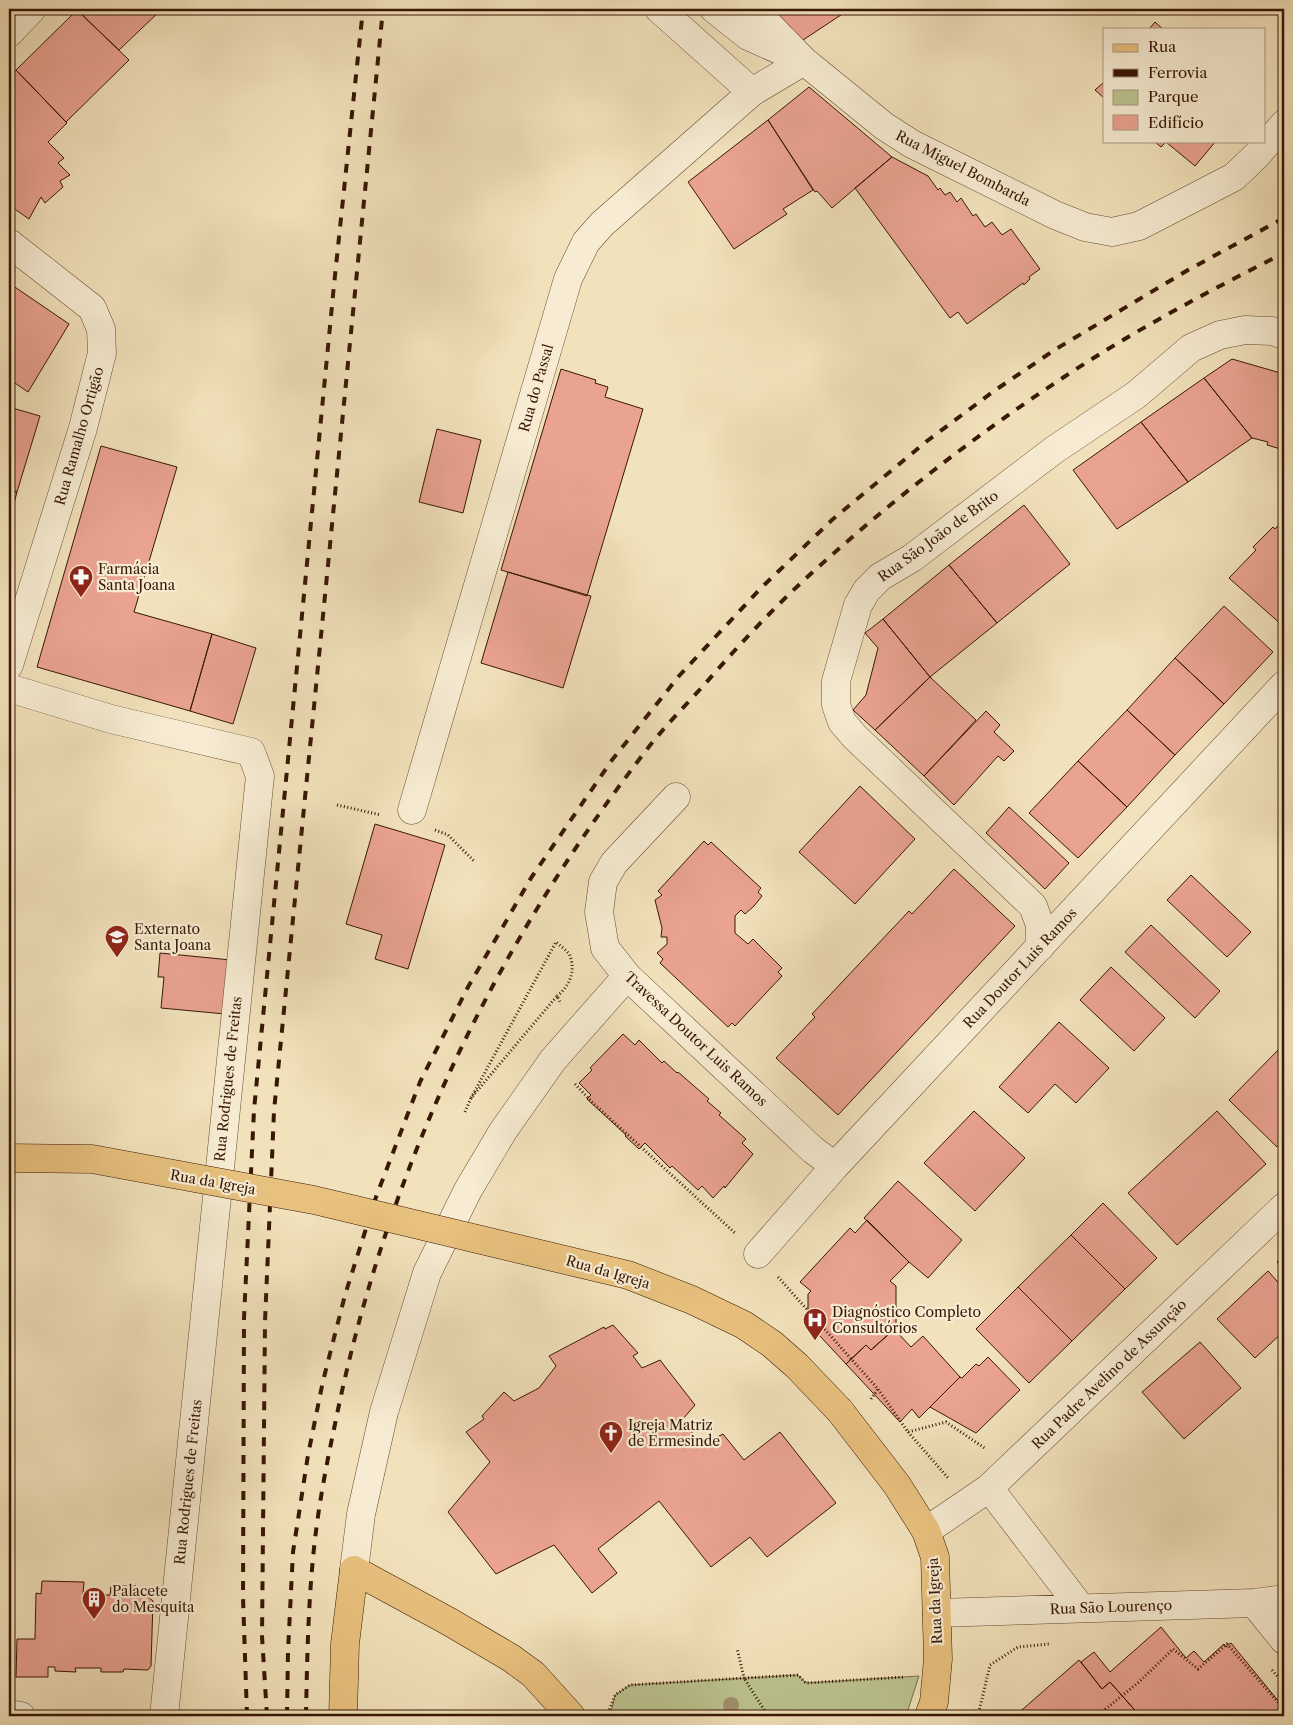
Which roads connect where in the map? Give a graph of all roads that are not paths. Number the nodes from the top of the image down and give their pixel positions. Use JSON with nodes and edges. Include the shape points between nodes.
{"nodes":[{"id":1,"x":32,"y":9,"type":"edge"},
{"id":2,"x":659,"y":9,"type":"edge"},
{"id":3,"x":714,"y":9,"type":"edge"},
{"id":4,"x":753,"y":9,"type":"edge"},
{"id":5,"x":9,"y":33,"type":"edge"},
{"id":6,"x":804,"y":61,"type":"junction"},
{"id":7,"x":752,"y":92,"type":"junction"},
{"id":8,"x":1284,"y":124,"type":"edge"},
{"id":9,"x":9,"y":243,"type":"edge"},
{"id":10,"x":1284,"y":335,"type":"edge"},
{"id":11,"x":9,"y":664,"type":"edge"},
{"id":12,"x":1284,"y":685,"type":"edge"},
{"id":13,"x":9,"y":688,"type":"edge"},
{"id":14,"x":676,"y":797,"type":"dead end"},
{"id":15,"x":412,"y":810,"type":"dead end"},
{"id":16,"x":1033,"y":906,"type":"junction"},
{"id":17,"x":1071,"y":912,"type":"junction"},
{"id":18,"x":1040,"y":947,"type":"junction"},
{"id":19,"x":627,"y":976,"type":"junction"},
{"id":20,"x":9,"y":1158,"type":"edge"},
{"id":21,"x":834,"y":1166,"type":"junction"},
{"id":22,"x":1284,"y":1207,"type":"edge"},
{"id":23,"x":758,"y":1254,"type":"dead end"},
{"id":24,"x":989,"y":1488,"type":"junction"},
{"id":25,"x":926,"y":1531,"type":"junction"},
{"id":26,"x":354,"y":1570,"type":"junction"},
{"id":27,"x":1284,"y":1599,"type":"edge"},
{"id":28,"x":1254,"y":1603,"type":"junction"},
{"id":29,"x":1081,"y":1608,"type":"junction"},
{"id":30,"x":937,"y":1612,"type":"junction"},
{"id":31,"x":1284,"y":1640,"type":"edge"},
{"id":32,"x":9,"y":1714,"type":"edge"},
{"id":33,"x":21,"y":1716,"type":"edge"},
{"id":34,"x":164,"y":1716,"type":"edge"},
{"id":35,"x":343,"y":1716,"type":"edge"},
{"id":36,"x":571,"y":1716,"type":"edge"},
{"id":37,"x":928,"y":1716,"type":"edge"}],
"edges":[{"from":1,"to":5,"type":"street"},
{"from":2,"to":7,"type":"street"},
{"from":3,"to":6,"type":"street","name":"Rua Miguel Bombarda","via":[[748,36]]},
{"from":4,"to":6,"type":"street","name":"Rua Miguel Bombarda"},
{"from":6,"to":7,"type":"street","name":"Rua do Passal"},
{"from":6,"to":8,"type":"street","name":"Rua Miguel Bombarda","via":[[884,126],[912,144],[1055,215],[1085,227],[1112,232],[1139,226],[1234,177]]},
{"from":7,"to":15,"type":"street","name":"Rua do Passal","via":[[602,224],[586,242],[568,279]]},
{"from":9,"to":11,"type":"street","name":"Rua Ramalho Ortigão","via":[[92,308],[101,329],[102,353],[83,428]]},
{"from":10,"to":16,"type":"street","name":"Rua São João de Brito","via":[[1245,330],[1220,334],[1191,348],[1136,395],[1054,450],[912,558],[880,577],[858,605],[836,681],[836,705],[842,722]]},
{"from":12,"to":17,"type":"street","name":"Rua Doutor Luis Ramos"},
{"from":13,"to":34,"type":"street","name":"Rua Rodrigues de Freitas","via":[[111,719],[251,752],[260,776]]},
{"from":14,"to":19,"type":"street","name":"Travessa Doutor Luis Ramos","via":[[614,863],[603,882],[599,912],[605,948]]},
{"from":16,"to":17,"type":"street","name":"Rua São João de Brito","via":[[1052,913]]},
{"from":16,"to":18,"type":"street","via":[[1040,925]]},
{"from":17,"to":18,"type":"street","name":"Rua Doutor Luis Ramos"},
{"from":18,"to":21,"type":"street","name":"Rua Doutor Luis Ramos"},
{"from":19,"to":21,"type":"street","name":"Travessa Doutor Luis Ramos"},
{"from":19,"to":26,"type":"street","via":[[552,1060],[503,1131],[468,1190],[427,1273],[384,1412],[361,1514]]},
{"from":20,"to":25,"type":"main road","name":"Rua da Igreja","bridge":true,"via":[[92,1159],[305,1198],[585,1263],[628,1275],[692,1300],[744,1325],[790,1360],[840,1411],[898,1485]]},
{"from":21,"to":23,"type":"street","name":"Rua Doutor Luis Ramos"},
{"from":22,"to":24,"type":"street","name":"Rua Padre Avelino de Assunção"},
{"from":24,"to":25,"type":"street","name":"Rua Padre Avelino de Assunção"},
{"from":24,"to":29,"type":"street"},
{"from":25,"to":30,"type":"main road","name":"Rua da Igreja","via":[[935,1557]]},
{"from":26,"to":35,"type":"main road"},
{"from":26,"to":36,"type":"main road","via":[[511,1658],[533,1674]]},
{"from":27,"to":28,"type":"street","name":"Rua São Lourenço"},
{"from":28,"to":29,"type":"street","name":"Rua São Lourenço"},
{"from":28,"to":31,"type":"street"},
{"from":29,"to":30,"type":"street","name":"Rua São Lourenço"},
{"from":30,"to":37,"type":"main road","name":"Rua da Igreja","via":[[938,1659],[934,1702]]},
{"from":32,"to":33,"type":"street"}]}
